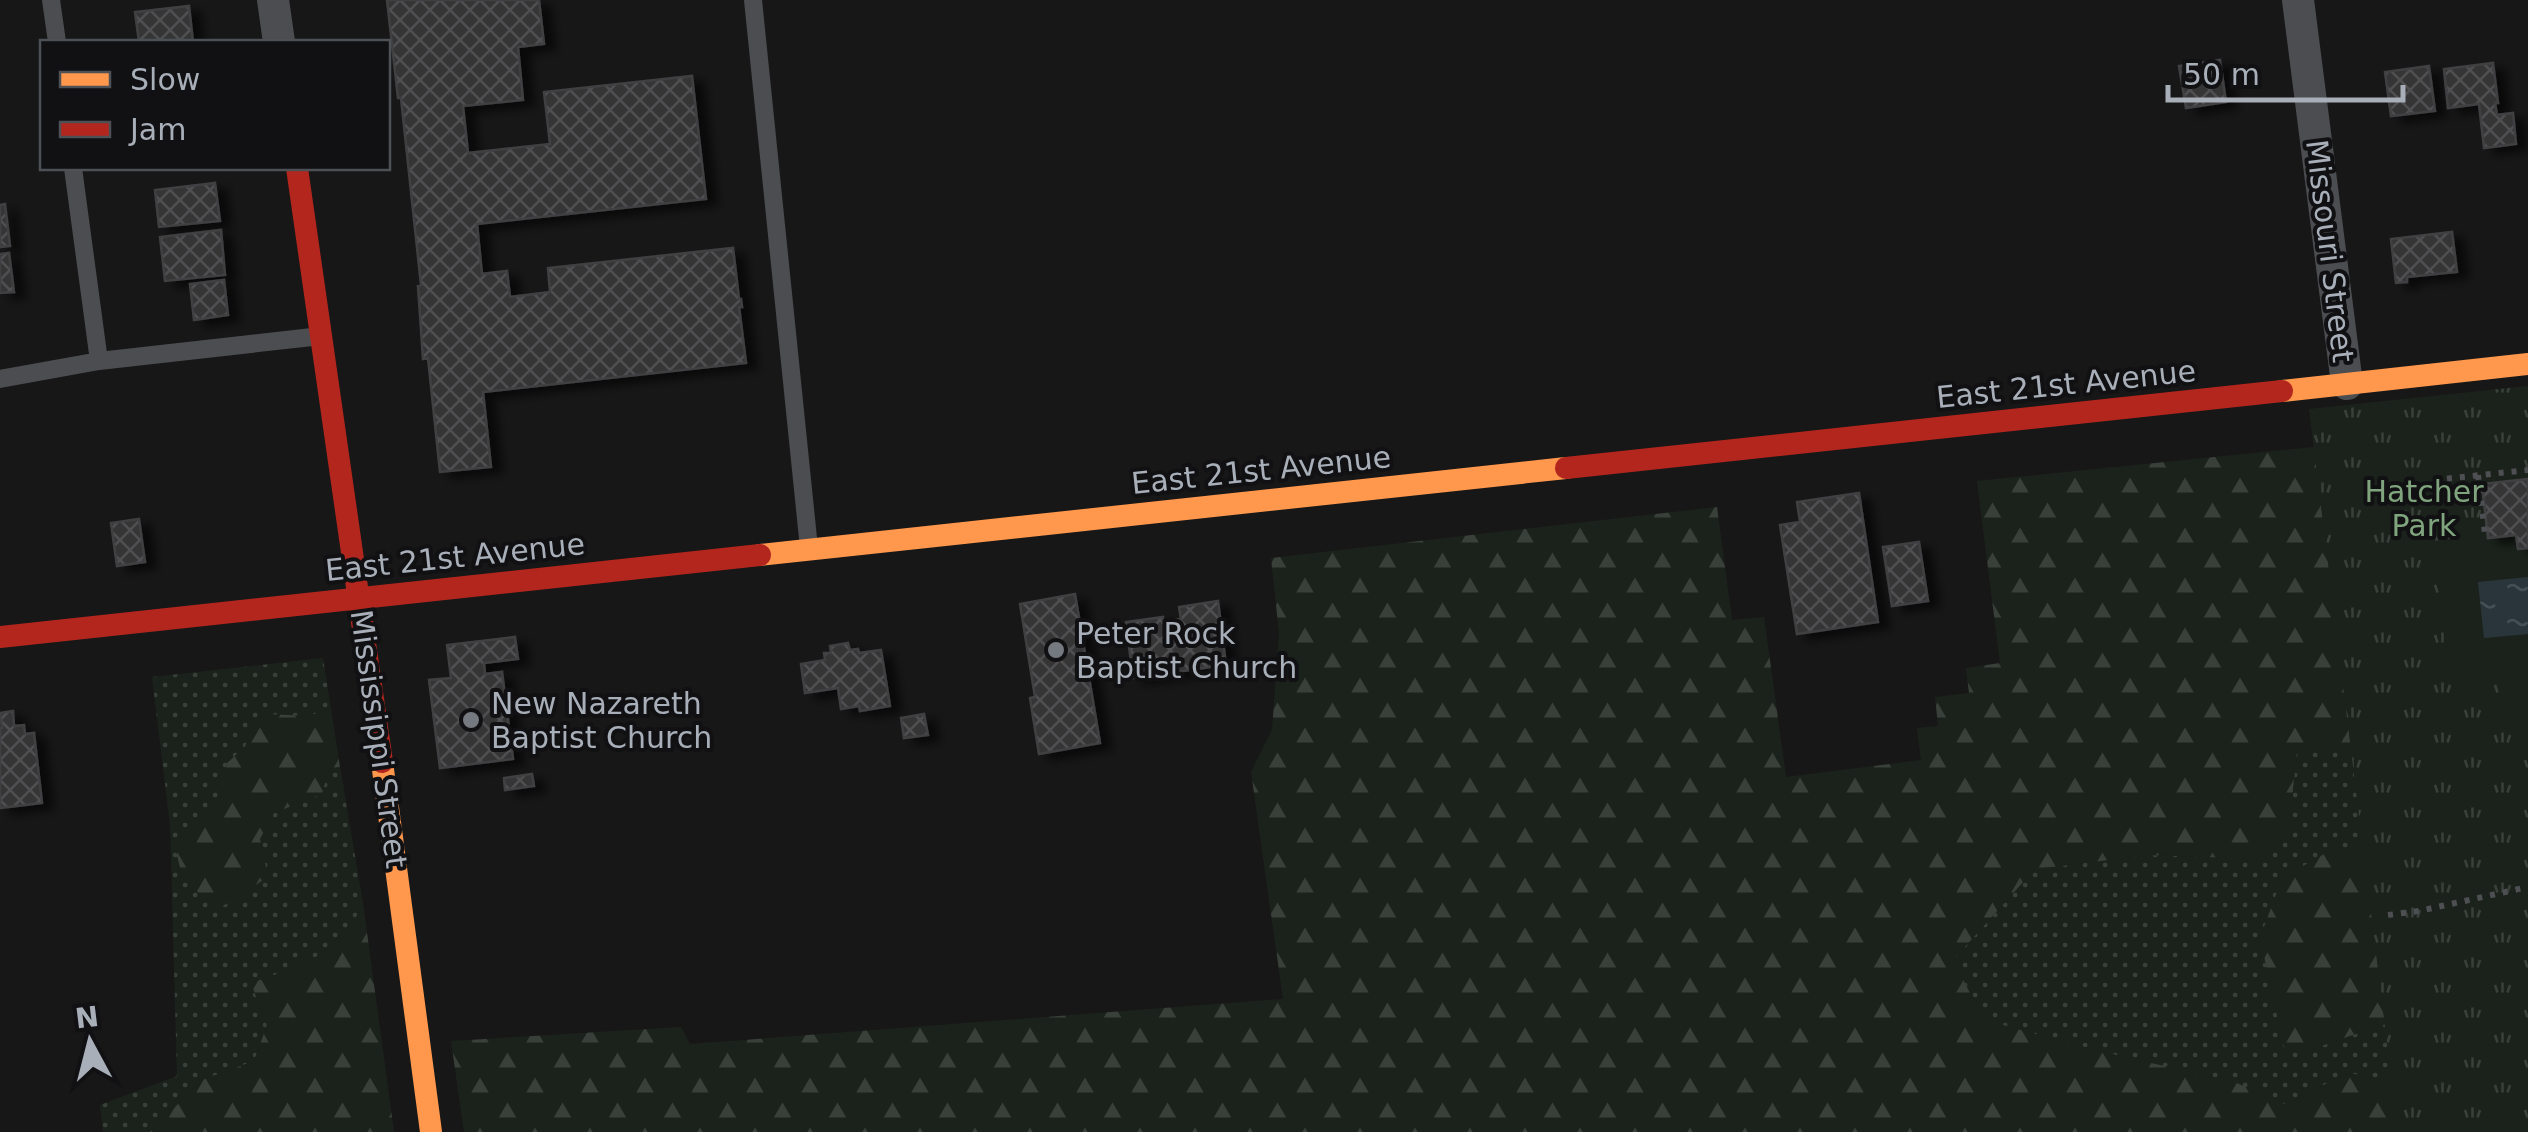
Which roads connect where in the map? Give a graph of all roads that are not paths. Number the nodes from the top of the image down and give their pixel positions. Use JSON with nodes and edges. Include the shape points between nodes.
{"nodes":[{"id":1,"x":51,"y":0,"type":"edge"},
{"id":2,"x":273,"y":0,"type":"edge"},
{"id":3,"x":753,"y":0,"type":"edge"},
{"id":4,"x":2298,"y":0,"type":"edge"},
{"id":5,"x":57,"y":40,"type":"edge"},
{"id":6,"x":279,"y":40,"type":"edge"},
{"id":7,"x":73,"y":170,"type":"edge"},
{"id":8,"x":297,"y":170,"type":"edge"},
{"id":9,"x":322,"y":336,"type":"junction"},
{"id":10,"x":98,"y":361,"type":"junction"},
{"id":11,"x":2528,"y":364,"type":"edge"},
{"id":12,"x":0,"y":379,"type":"edge"},
{"id":13,"x":2347,"y":384,"type":"junction"},
{"id":14,"x":809,"y":549,"type":"junction"},
{"id":15,"x":360,"y":598,"type":"junction"},
{"id":16,"x":0,"y":637,"type":"edge"},
{"id":17,"x":431,"y":1132,"type":"edge"}],
"edges":[{"from":1,"to":5,"type":"lane"},
{"from":2,"to":6,"type":"street"},
{"from":3,"to":14,"type":"lane"},
{"from":4,"to":13,"type":"street","name":"Missouri Street"},
{"from":7,"to":10,"type":"lane"},
{"from":8,"to":9,"type":"street","name":"Mississippi Street"},
{"from":9,"to":10,"type":"lane"},
{"from":9,"to":15,"type":"street","name":"Mississippi Street"},
{"from":10,"to":12,"type":"lane"},
{"from":11,"to":13,"type":"street","name":"East 21st Avenue"},
{"from":13,"to":14,"type":"street","name":"East 21st Avenue"},
{"from":14,"to":15,"type":"street","name":"East 21st Avenue"},
{"from":15,"to":16,"type":"street","name":"East 21st Avenue"},
{"from":15,"to":17,"type":"street","name":"Mississippi Street"}]}
